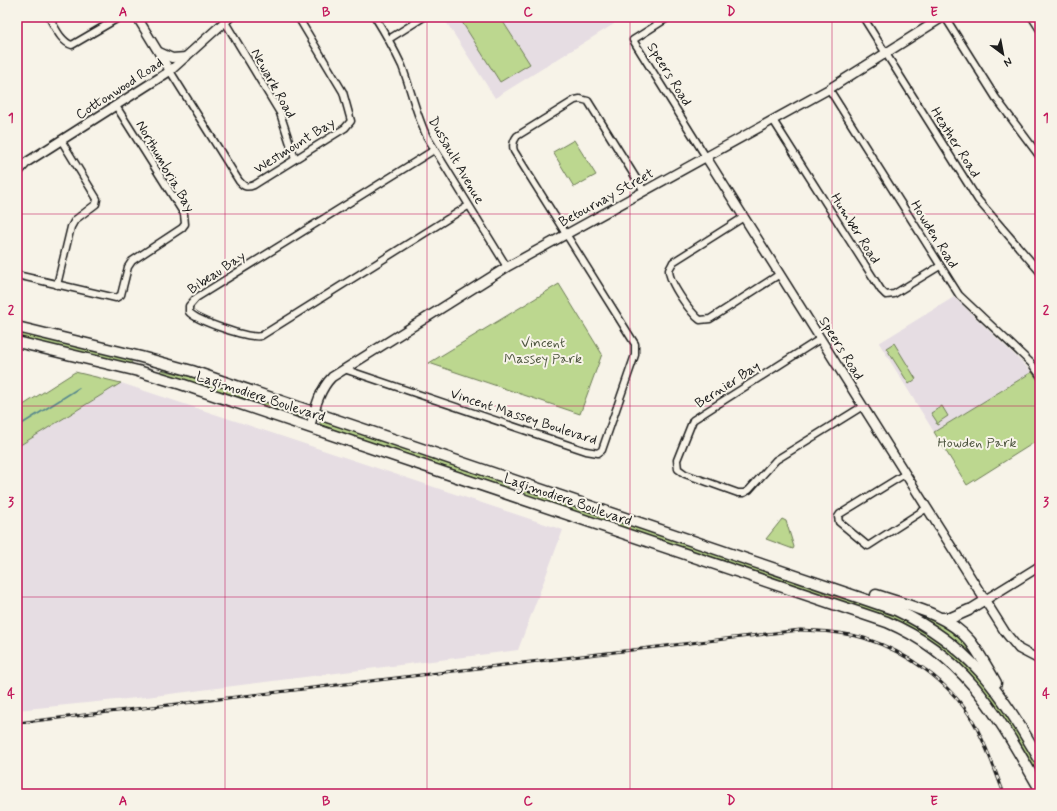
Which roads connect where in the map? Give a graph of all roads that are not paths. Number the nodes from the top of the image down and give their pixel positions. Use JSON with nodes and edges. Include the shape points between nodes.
{"nodes":[{"id":1,"x":49,"y":17,"type":"edge"},
{"id":2,"x":120,"y":17,"type":"edge"},
{"id":3,"x":137,"y":17,"type":"edge"},
{"id":4,"x":298,"y":17,"type":"edge"},
{"id":5,"x":374,"y":17,"type":"edge"},
{"id":6,"x":424,"y":17,"type":"edge"},
{"id":7,"x":669,"y":17,"type":"edge"},
{"id":8,"x":862,"y":17,"type":"edge"},
{"id":9,"x":944,"y":17,"type":"edge"},
{"id":10,"x":1033,"y":17,"type":"edge"},
{"id":11,"x":225,"y":19,"type":"edge"},
{"id":12,"x":1040,"y":28,"type":"edge"},
{"id":13,"x":388,"y":39,"type":"junction"},
{"id":14,"x":158,"y":52,"type":"junction"},
{"id":15,"x":886,"y":54,"type":"junction"},
{"id":16,"x":186,"y":56,"type":"junction"},
{"id":17,"x":170,"y":71,"type":"junction"},
{"id":18,"x":830,"y":89,"type":"junction"},
{"id":19,"x":116,"y":106,"type":"junction"},
{"id":20,"x":773,"y":120,"type":"junction"},
{"id":21,"x":61,"y":140,"type":"junction"},
{"id":22,"x":434,"y":150,"type":"junction"},
{"id":23,"x":706,"y":157,"type":"junction"},
{"id":24,"x":1040,"y":157,"type":"edge"},
{"id":25,"x":295,"y":159,"type":"junction"},
{"id":26,"x":17,"y":172,"type":"edge"},
{"id":27,"x":644,"y":191,"type":"junction"},
{"id":28,"x":468,"y":206,"type":"junction"},
{"id":29,"x":744,"y":218,"type":"junction"},
{"id":30,"x":565,"y":234,"type":"junction"},
{"id":31,"x":940,"y":266,"type":"junction"},
{"id":32,"x":507,"y":267,"type":"junction"},
{"id":33,"x":1040,"y":272,"type":"edge"},
{"id":34,"x":780,"y":274,"type":"junction"},
{"id":35,"x":17,"y":275,"type":"edge"},
{"id":36,"x":57,"y":285,"type":"junction"},
{"id":37,"x":17,"y":327,"type":"edge"},
{"id":38,"x":820,"y":339,"type":"junction"},
{"id":39,"x":17,"y":342,"type":"edge"},
{"id":40,"x":344,"y":369,"type":"junction"},
{"id":41,"x":1040,"y":375,"type":"edge"},
{"id":42,"x":863,"y":406,"type":"junction"},
{"id":43,"x":314,"y":412,"type":"junction"},
{"id":44,"x":310,"y":427,"type":"junction"},
{"id":45,"x":905,"y":474,"type":"junction"},
{"id":46,"x":516,"y":480,"type":"junction"},
{"id":47,"x":511,"y":494,"type":"junction"},
{"id":48,"x":927,"y":508,"type":"junction"},
{"id":49,"x":1040,"y":566,"type":"edge"},
{"id":50,"x":824,"y":584,"type":"junction"},
{"id":51,"x":985,"y":601,"type":"junction"},
{"id":52,"x":969,"y":610,"type":"junction"},
{"id":53,"x":940,"y":618,"type":"junction"},
{"id":54,"x":964,"y":635,"type":"junction"},
{"id":55,"x":1040,"y":660,"type":"edge"},
{"id":56,"x":1003,"y":700,"type":"junction"},
{"id":57,"x":1040,"y":760,"type":"edge"},
{"id":58,"x":1040,"y":789,"type":"edge"}],
"edges":[{"from":1,"to":2,"type":"street","via":[[63,40],[72,45]]},
{"from":3,"to":14,"type":"street"},
{"from":4,"to":25,"type":"street","name":"Westmount Bay","via":[[343,92],[351,121],[345,128]]},
{"from":5,"to":13,"type":"street","name":"Dussault Avenue"},
{"from":6,"to":13,"type":"street"},
{"from":7,"to":23,"type":"street","name":"Speers Road","via":[[633,40]]},
{"from":8,"to":15,"type":"street","name":"Heather Road"},
{"from":9,"to":15,"type":"street","name":"Betournay Street"},
{"from":9,"to":24,"type":"street","via":[[996,98]]},
{"from":10,"to":12,"type":"street"},
{"from":11,"to":16,"type":"street","name":"Cottonwood Road"},
{"from":11,"to":25,"type":"street","name":"Newark Road","via":[[280,113]]},
{"from":13,"to":22,"type":"street","name":"Dussault Avenue","via":[[402,67],[420,123]]},
{"from":14,"to":16,"type":"street","via":[[172,58]]},
{"from":14,"to":17,"type":"street"},
{"from":15,"to":18,"type":"street","name":"Betournay Street"},
{"from":15,"to":33,"type":"street","name":"Heather Road","via":[[980,204]]},
{"from":16,"to":17,"type":"street","name":"Cottonwood Road"},
{"from":17,"to":19,"type":"street","name":"Cottonwood Road"},
{"from":17,"to":25,"type":"street","name":"Westmount Bay","via":[[243,186],[254,185]]},
{"from":18,"to":20,"type":"street","name":"Betournay Street"},
{"from":18,"to":31,"type":"street","name":"Howden Road"},
{"from":19,"to":21,"type":"street","name":"Cottonwood Road"},
{"from":19,"to":36,"type":"street","name":"Northumbria Bay","via":[[184,214],[185,224],[132,260],[121,295],[116,298]]},
{"from":20,"to":23,"type":"street","name":"Betournay Street"},
{"from":20,"to":31,"type":"street","name":"Humber Road","via":[[886,295],[894,294]]},
{"from":21,"to":26,"type":"street","name":"Cottonwood Road","via":[[27,162]]},
{"from":21,"to":36,"type":"street","via":[[97,199],[96,204],[79,216],[71,227]]},
{"from":22,"to":28,"type":"street","name":"Dussault Avenue"},
{"from":22,"to":28,"type":"street","name":"Bibeau Bay","via":[[196,298],[189,306],[189,312],[199,320],[250,336],[261,336]]},
{"from":23,"to":27,"type":"street","name":"Betournay Street"},
{"from":23,"to":29,"type":"street","name":"Speers Road"},
{"from":27,"to":30,"type":"street","name":"Betournay Street"},
{"from":27,"to":30,"type":"street","via":[[588,101],[574,100],[517,136],[512,146]]},
{"from":28,"to":32,"type":"street","name":"Dussault Avenue"},
{"from":29,"to":34,"type":"street","name":"Speers Road"},
{"from":29,"to":34,"type":"street","via":[[673,262],[669,269],[670,278],[692,314],[700,320],[710,318]]},
{"from":30,"to":32,"type":"street","name":"Betournay Street"},
{"from":30,"to":40,"type":"street","name":"Vincent Massey Boulevard","via":[[635,344],[635,356],[602,450],[598,453]]},
{"from":31,"to":41,"type":"street","name":"Howden Road","via":[[959,295],[1031,362]]},
{"from":32,"to":40,"type":"street","name":"Betournay Street"},
{"from":34,"to":38,"type":"street","name":"Speers Road"},
{"from":35,"to":36,"type":"street","name":"Northumbria Bay"},
{"from":37,"to":43,"type":"main road","name":"Lagimodiere Boulevard","via":[[185,369]]},
{"from":38,"to":42,"type":"street","name":"Speers Road"},
{"from":38,"to":42,"type":"street","name":"Bernier Bay","via":[[693,420],[677,460],[678,469],[685,474],[744,493],[776,460]]},
{"from":39,"to":44,"type":"main road","name":"Lagimodiere Boulevard","via":[[138,371]]},
{"from":40,"to":43,"type":"street","name":"Betournay Street","via":[[324,385]]},
{"from":42,"to":45,"type":"street","name":"Speers Road"},
{"from":43,"to":44,"type":"street","name":"Betournay Street"},
{"from":43,"to":46,"type":"main road","name":"Lagimodiere Boulevard"},
{"from":44,"to":47,"type":"main road","name":"Lagimodiere Boulevard"},
{"from":45,"to":48,"type":"street","name":"Speers Road"},
{"from":45,"to":48,"type":"street","via":[[840,514],[839,522],[868,546]]},
{"from":46,"to":47,"type":"main road"},
{"from":46,"to":50,"type":"main road","name":"Lagimodiere Boulevard"},
{"from":47,"to":58,"type":"main road","name":"Lagimodiere Boulevard","via":[[871,616],[914,634],[966,676],[995,713]]},
{"from":48,"to":51,"type":"street","name":"Speers Road"},
{"from":49,"to":51,"type":"street"},
{"from":50,"to":53,"type":"main road","via":[[851,588]]},
{"from":50,"to":56,"type":"main road","name":"Lagimodiere Boulevard","via":[[896,610],[938,632],[972,662]]},
{"from":51,"to":52,"type":"street"},
{"from":51,"to":55,"type":"street","name":"Speers Road","via":[[1019,649]]},
{"from":52,"to":53,"type":"main road","via":[[951,618]]},
{"from":52,"to":54,"type":"main road","via":[[961,623]]},
{"from":53,"to":54,"type":"main road"},
{"from":54,"to":56,"type":"main road","via":[[982,659]]},
{"from":56,"to":57,"type":"main road","name":"Lagimodiere Boulevard"}]}
